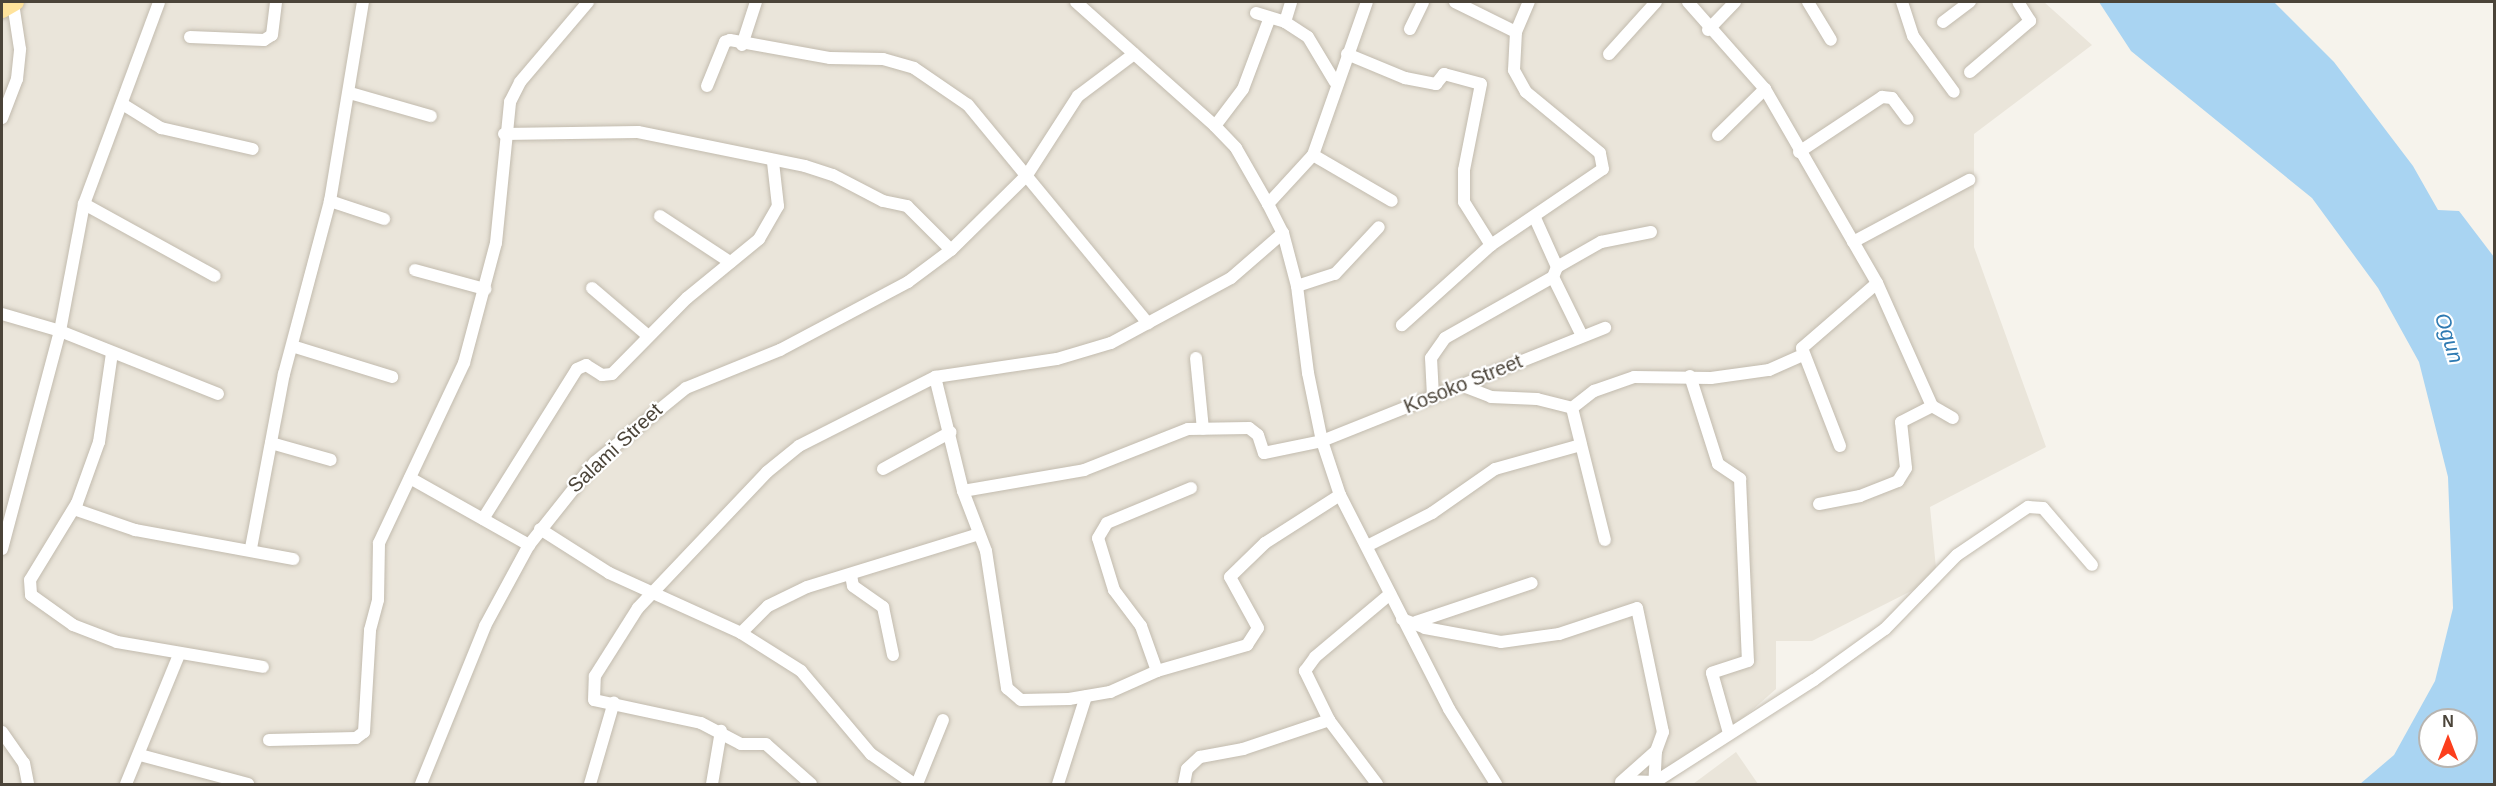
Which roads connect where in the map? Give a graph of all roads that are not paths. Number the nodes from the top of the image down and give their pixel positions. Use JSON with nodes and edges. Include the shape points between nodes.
{"nodes":[{"id":1,"x":159,"y":2,"type":"edge"},
{"id":2,"x":276,"y":2,"type":"edge"},
{"id":3,"x":363,"y":2,"type":"edge"},
{"id":4,"x":588,"y":2,"type":"edge"},
{"id":5,"x":756,"y":2,"type":"edge"},
{"id":6,"x":1076,"y":2,"type":"edge"},
{"id":7,"x":1291,"y":2,"type":"edge"},
{"id":8,"x":1367,"y":2,"type":"edge"},
{"id":9,"x":1423,"y":2,"type":"edge"},
{"id":10,"x":1455,"y":2,"type":"edge"},
{"id":11,"x":1529,"y":2,"type":"edge"},
{"id":12,"x":1656,"y":2,"type":"edge"},
{"id":13,"x":1688,"y":2,"type":"edge"},
{"id":14,"x":1735,"y":2,"type":"edge"},
{"id":15,"x":1808,"y":2,"type":"edge"},
{"id":16,"x":1902,"y":2,"type":"edge"},
{"id":17,"x":1970,"y":2,"type":"edge"},
{"id":18,"x":2018,"y":2,"type":"edge"},
{"id":19,"x":10,"y":5,"type":"edge"},
{"id":20,"x":1256,"y":13,"type":"dead end"},
{"id":21,"x":1269,"y":20,"type":"junction"},
{"id":22,"x":1285,"y":22,"type":"junction"},
{"id":23,"x":1943,"y":22,"type":"dead end"},
{"id":24,"x":1410,"y":29,"type":"dead end"},
{"id":25,"x":1708,"y":30,"type":"junction"},
{"id":26,"x":1516,"y":32,"type":"junction"},
{"id":27,"x":190,"y":37,"type":"dead end"},
{"id":28,"x":1831,"y":40,"type":"dead end"},
{"id":29,"x":742,"y":45,"type":"junction"},
{"id":30,"x":1134,"y":54,"type":"junction"},
{"id":31,"x":1347,"y":54,"type":"junction"},
{"id":32,"x":1609,"y":54,"type":"dead end"},
{"id":33,"x":1970,"y":72,"type":"dead end"},
{"id":34,"x":1335,"y":82,"type":"junction"},
{"id":35,"x":707,"y":86,"type":"dead end"},
{"id":36,"x":1765,"y":89,"type":"junction"},
{"id":37,"x":1954,"y":92,"type":"dead end"},
{"id":38,"x":350,"y":93,"type":"junction"},
{"id":39,"x":124,"y":105,"type":"junction"},
{"id":40,"x":431,"y":116,"type":"dead end"},
{"id":41,"x":2,"y":118,"type":"edge"},
{"id":42,"x":1908,"y":119,"type":"dead end"},
{"id":43,"x":1215,"y":126,"type":"junction"},
{"id":44,"x":504,"y":134,"type":"junction"},
{"id":45,"x":1718,"y":135,"type":"dead end"},
{"id":46,"x":253,"y":149,"type":"dead end"},
{"id":47,"x":1799,"y":152,"type":"junction"},
{"id":48,"x":1313,"y":155,"type":"junction"},
{"id":49,"x":773,"y":162,"type":"junction"},
{"id":50,"x":1027,"y":175,"type":"junction"},
{"id":51,"x":1970,"y":180,"type":"dead end"},
{"id":52,"x":330,"y":201,"type":"junction"},
{"id":53,"x":1392,"y":201,"type":"dead end"},
{"id":54,"x":84,"y":204,"type":"junction"},
{"id":55,"x":1268,"y":204,"type":"junction"},
{"id":56,"x":660,"y":216,"type":"dead end"},
{"id":57,"x":1535,"y":218,"type":"junction"},
{"id":58,"x":384,"y":219,"type":"dead end"},
{"id":59,"x":1379,"y":227,"type":"dead end"},
{"id":60,"x":1651,"y":232,"type":"dead end"},
{"id":61,"x":1283,"y":233,"type":"junction"},
{"id":62,"x":1853,"y":242,"type":"junction"},
{"id":63,"x":1491,"y":245,"type":"junction"},
{"id":64,"x":951,"y":250,"type":"junction"},
{"id":65,"x":730,"y":262,"type":"junction"},
{"id":66,"x":415,"y":270,"type":"dead end"},
{"id":67,"x":1555,"y":272,"type":"junction"},
{"id":68,"x":215,"y":276,"type":"dead end"},
{"id":69,"x":1877,"y":283,"type":"junction"},
{"id":70,"x":1297,"y":286,"type":"junction"},
{"id":71,"x":592,"y":288,"type":"dead end"},
{"id":72,"x":485,"y":289,"type":"junction"},
{"id":73,"x":2,"y":314,"type":"edge"},
{"id":74,"x":1148,"y":323,"type":"junction"},
{"id":75,"x":1402,"y":325,"type":"dead end"},
{"id":76,"x":1605,"y":328,"type":"dead end"},
{"id":77,"x":60,"y":331,"type":"junction"},
{"id":78,"x":647,"y":335,"type":"junction"},
{"id":79,"x":1582,"y":336,"type":"junction"},
{"id":80,"x":292,"y":346,"type":"junction"},
{"id":81,"x":112,"y":353,"type":"junction"},
{"id":82,"x":1803,"y":355,"type":"junction"},
{"id":83,"x":1196,"y":358,"type":"dead end"},
{"id":84,"x":1690,"y":376,"type":"junction"},
{"id":85,"x":392,"y":377,"type":"dead end"},
{"id":86,"x":935,"y":377,"type":"junction"},
{"id":87,"x":1463,"y":386,"type":"junction"},
{"id":88,"x":218,"y":394,"type":"dead end"},
{"id":89,"x":1433,"y":396,"type":"junction"},
{"id":90,"x":1932,"y":406,"type":"junction"},
{"id":91,"x":1572,"y":408,"type":"junction"},
{"id":92,"x":1953,"y":418,"type":"dead end"},
{"id":93,"x":1203,"y":429,"type":"junction"},
{"id":94,"x":951,"y":432,"type":"junction"},
{"id":95,"x":1322,"y":441,"type":"junction"},
{"id":96,"x":271,"y":443,"type":"junction"},
{"id":97,"x":1581,"y":445,"type":"junction"},
{"id":98,"x":1840,"y":446,"type":"dead end"},
{"id":99,"x":331,"y":460,"type":"dead end"},
{"id":100,"x":883,"y":469,"type":"dead end"},
{"id":101,"x":410,"y":478,"type":"junction"},
{"id":102,"x":1191,"y":488,"type":"dead end"},
{"id":103,"x":963,"y":491,"type":"junction"},
{"id":104,"x":1340,"y":495,"type":"junction"},
{"id":105,"x":1820,"y":504,"type":"dead end"},
{"id":106,"x":74,"y":509,"type":"junction"},
{"id":107,"x":483,"y":519,"type":"junction"},
{"id":108,"x":540,"y":529,"type":"junction"},
{"id":109,"x":979,"y":534,"type":"junction"},
{"id":110,"x":1605,"y":540,"type":"dead end"},
{"id":111,"x":529,"y":545,"type":"junction"},
{"id":112,"x":1369,"y":545,"type":"junction"},
{"id":113,"x":251,"y":548,"type":"junction"},
{"id":114,"x":2,"y":549,"type":"edge"},
{"id":115,"x":293,"y":559,"type":"dead end"},
{"id":116,"x":2092,"y":565,"type":"dead end"},
{"id":117,"x":851,"y":575,"type":"junction"},
{"id":118,"x":1532,"y":583,"type":"dead end"},
{"id":119,"x":655,"y":591,"type":"junction"},
{"id":120,"x":1390,"y":594,"type":"junction"},
{"id":121,"x":1402,"y":619,"type":"junction"},
{"id":122,"x":1416,"y":622,"type":"junction"},
{"id":123,"x":741,"y":633,"type":"junction"},
{"id":124,"x":179,"y":655,"type":"junction"},
{"id":125,"x":893,"y":655,"type":"dead end"},
{"id":126,"x":263,"y":667,"type":"dead end"},
{"id":127,"x":1157,"y":671,"type":"junction"},
{"id":128,"x":1086,"y":696,"type":"junction"},
{"id":129,"x":614,"y":702,"type":"junction"},
{"id":130,"x":943,"y":720,"type":"dead end"},
{"id":131,"x":1329,"y":720,"type":"junction"},
{"id":132,"x":721,"y":731,"type":"junction"},
{"id":133,"x":2,"y":732,"type":"edge"},
{"id":134,"x":1729,"y":733,"type":"junction"},
{"id":135,"x":269,"y":740,"type":"dead end"},
{"id":136,"x":1656,"y":751,"type":"junction"},
{"id":137,"x":140,"y":755,"type":"junction"},
{"id":138,"x":1620,"y":783,"type":"edge"},
{"id":139,"x":1654,"y":783,"type":"edge"},
{"id":140,"x":28,"y":784,"type":"edge"},
{"id":141,"x":126,"y":784,"type":"edge"},
{"id":142,"x":248,"y":784,"type":"edge"},
{"id":143,"x":424,"y":784,"type":"edge"},
{"id":144,"x":590,"y":784,"type":"edge"},
{"id":145,"x":712,"y":784,"type":"edge"},
{"id":146,"x":811,"y":784,"type":"edge"},
{"id":147,"x":916,"y":784,"type":"edge"},
{"id":148,"x":1058,"y":784,"type":"edge"},
{"id":149,"x":1184,"y":784,"type":"edge"},
{"id":150,"x":1377,"y":784,"type":"edge"},
{"id":151,"x":1496,"y":784,"type":"edge"}],
"edges":[{"from":1,"to":39,"type":"street"},
{"from":2,"to":27,"type":"street","via":[[272,35],[264,40]]},
{"from":3,"to":38,"type":"street"},
{"from":4,"to":44,"type":"street","via":[[520,82]]},
{"from":5,"to":29,"type":"street"},
{"from":6,"to":30,"type":"street"},
{"from":7,"to":22,"type":"street"},
{"from":8,"to":31,"type":"street"},
{"from":9,"to":24,"type":"street"},
{"from":10,"to":26,"type":"street"},
{"from":11,"to":26,"type":"street"},
{"from":12,"to":32,"type":"street"},
{"from":13,"to":25,"type":"street"},
{"from":14,"to":25,"type":"street"},
{"from":15,"to":28,"type":"street"},
{"from":16,"to":37,"type":"street","via":[[1913,36]]},
{"from":17,"to":23,"type":"street"},
{"from":18,"to":33,"type":"street","via":[[2030,21]]},
{"from":19,"to":41,"type":"street","via":[[20,49],[17,79]]},
{"from":20,"to":21,"type":"street"},
{"from":21,"to":22,"type":"street"},
{"from":21,"to":43,"type":"street","via":[[1243,89]]},
{"from":22,"to":34,"type":"street","via":[[1308,37]]},
{"from":25,"to":36,"type":"street"},
{"from":26,"to":57,"type":"street","via":[[1514,70],[1526,92],[1600,153],[1603,169]]},
{"from":29,"to":35,"type":"street","via":[[724,42]]},
{"from":29,"to":50,"type":"street","via":[[844,60],[883,59],[914,68],[968,105]]},
{"from":30,"to":43,"type":"street"},
{"from":30,"to":50,"type":"street","via":[[1078,96]]},
{"from":31,"to":34,"type":"street"},
{"from":31,"to":63,"type":"street","via":[[1405,78],[1436,84],[1444,74],[1481,84],[1464,170],[1464,202]]},
{"from":34,"to":48,"type":"street"},
{"from":36,"to":45,"type":"street"},
{"from":36,"to":47,"type":"street"},
{"from":38,"to":40,"type":"street"},
{"from":38,"to":52,"type":"street"},
{"from":39,"to":46,"type":"street","via":[[161,128]]},
{"from":39,"to":54,"type":"street"},
{"from":42,"to":47,"type":"street","via":[[1892,98],[1882,97]]},
{"from":43,"to":55,"type":"street","via":[[1236,148]]},
{"from":44,"to":49,"type":"street","via":[[638,132]]},
{"from":44,"to":72,"type":"street","via":[[496,243]]},
{"from":47,"to":62,"type":"street"},
{"from":48,"to":53,"type":"street"},
{"from":48,"to":55,"type":"street"},
{"from":49,"to":64,"type":"street","via":[[825,172],[883,201],[904,204]]},
{"from":49,"to":65,"type":"street","via":[[778,206],[759,239]]},
{"from":50,"to":64,"type":"street","name":"Salami Street"},
{"from":50,"to":74,"type":"street"},
{"from":51,"to":62,"type":"street"},
{"from":52,"to":58,"type":"street"},
{"from":52,"to":80,"type":"street"},
{"from":54,"to":68,"type":"street"},
{"from":54,"to":77,"type":"street"},
{"from":55,"to":61,"type":"street"},
{"from":56,"to":65,"type":"street"},
{"from":57,"to":63,"type":"street"},
{"from":57,"to":67,"type":"street"},
{"from":59,"to":70,"type":"street","via":[[1335,274]]},
{"from":60,"to":67,"type":"street","via":[[1601,242]]},
{"from":61,"to":70,"type":"street"},
{"from":61,"to":74,"type":"street","via":[[1231,278]]},
{"from":62,"to":69,"type":"street"},
{"from":63,"to":75,"type":"street"},
{"from":64,"to":108,"type":"street","name":"Salami Street","via":[[862,309],[780,350],[686,388],[595,462]]},
{"from":65,"to":78,"type":"street"},
{"from":66,"to":72,"type":"street"},
{"from":67,"to":79,"type":"street"},
{"from":67,"to":89,"type":"street","via":[[1438,345],[1431,358]]},
{"from":69,"to":82,"type":"street","via":[[1807,342]]},
{"from":69,"to":90,"type":"street"},
{"from":70,"to":95,"type":"street"},
{"from":71,"to":78,"type":"street"},
{"from":72,"to":101,"type":"street","via":[[452,395]]},
{"from":73,"to":77,"type":"street"},
{"from":74,"to":86,"type":"street","via":[[1080,355]]},
{"from":76,"to":79,"type":"street","name":"Kosoko Street"},
{"from":77,"to":81,"type":"street"},
{"from":77,"to":114,"type":"street"},
{"from":78,"to":107,"type":"street","via":[[612,374],[602,375],[586,365],[577,369]]},
{"from":79,"to":87,"type":"street","name":"Kosoko Street"},
{"from":80,"to":85,"type":"street"},
{"from":80,"to":96,"type":"street"},
{"from":81,"to":88,"type":"street"},
{"from":81,"to":106,"type":"street","via":[[99,442]]},
{"from":82,"to":84,"type":"street","via":[[1769,370]]},
{"from":82,"to":98,"type":"street"},
{"from":83,"to":93,"type":"street"},
{"from":84,"to":91,"type":"street","via":[[1634,377],[1594,391]]},
{"from":84,"to":134,"type":"street","via":[[1718,464],[1740,479],[1749,602],[1748,661],[1712,673]]},
{"from":86,"to":94,"type":"street"},
{"from":86,"to":119,"type":"street","via":[[784,457]]},
{"from":87,"to":89,"type":"street","name":"Kosoko Street"},
{"from":87,"to":91,"type":"street","via":[[1491,397],[1537,399]]},
{"from":89,"to":95,"type":"street","name":"Kosoko Street"},
{"from":90,"to":92,"type":"street"},
{"from":90,"to":105,"type":"street","via":[[1901,422],[1906,468],[1898,481],[1860,496]]},
{"from":91,"to":97,"type":"street"},
{"from":93,"to":95,"type":"street","name":"Kosoko Street","via":[[1249,428],[1258,435],[1264,453]]},
{"from":93,"to":103,"type":"street","via":[[1174,432],[1107,463],[1060,476]]},
{"from":94,"to":100,"type":"street"},
{"from":94,"to":103,"type":"street"},
{"from":95,"to":104,"type":"street"},
{"from":96,"to":99,"type":"street"},
{"from":96,"to":113,"type":"street"},
{"from":97,"to":110,"type":"street"},
{"from":97,"to":112,"type":"street","via":[[1496,469],[1432,513]]},
{"from":101,"to":107,"type":"street"},
{"from":101,"to":135,"type":"street","via":[[377,554],[378,600],[369,638],[364,732],[356,738]]},
{"from":102,"to":127,"type":"street","via":[[1107,523],[1098,538],[1114,590],[1141,626]]},
{"from":103,"to":109,"type":"street"},
{"from":104,"to":112,"type":"street"},
{"from":104,"to":127,"type":"street","via":[[1265,543],[1230,577],[1258,628],[1251,641],[1185,667]]},
{"from":106,"to":113,"type":"street","via":[[144,532]]},
{"from":106,"to":124,"type":"street","via":[[30,580],[31,595],[73,625],[117,642]]},
{"from":107,"to":111,"type":"street"},
{"from":108,"to":111,"type":"street","name":"Salami Street"},
{"from":108,"to":119,"type":"street","via":[[609,573]]},
{"from":109,"to":117,"type":"street"},
{"from":109,"to":128,"type":"street","via":[[991,573],[1008,694],[1030,702]]},
{"from":111,"to":143,"type":"street","name":"Salami Street","via":[[485,626]]},
{"from":112,"to":120,"type":"street"},
{"from":113,"to":115,"type":"street"},
{"from":116,"to":134,"type":"street","via":[[2043,508],[2028,507],[1943,566],[1880,633]]},
{"from":117,"to":123,"type":"street","via":[[781,599]]},
{"from":117,"to":125,"type":"street","via":[[854,587],[883,607]]},
{"from":118,"to":122,"type":"street"},
{"from":119,"to":123,"type":"street"},
{"from":119,"to":129,"type":"street","via":[[638,608],[595,676],[594,700]]},
{"from":120,"to":121,"type":"street"},
{"from":120,"to":131,"type":"street","via":[[1308,664],[1306,676]]},
{"from":121,"to":122,"type":"street"},
{"from":121,"to":151,"type":"street"},
{"from":122,"to":136,"type":"street","via":[[1425,628],[1491,642],[1517,641],[1559,634],[1635,607],[1664,732]]},
{"from":123,"to":147,"type":"street","via":[[801,671],[871,754]]},
{"from":124,"to":126,"type":"street"},
{"from":124,"to":137,"type":"street"},
{"from":127,"to":128,"type":"street","via":[[1110,692]]},
{"from":128,"to":148,"type":"street"},
{"from":129,"to":132,"type":"street"},
{"from":129,"to":144,"type":"street"},
{"from":130,"to":147,"type":"street"},
{"from":131,"to":149,"type":"street","via":[[1243,749],[1200,758],[1187,769]]},
{"from":131,"to":150,"type":"street"},
{"from":132,"to":145,"type":"street"},
{"from":132,"to":146,"type":"street","via":[[741,744],[768,745]]},
{"from":133,"to":140,"type":"street","via":[[24,763]]},
{"from":134,"to":139,"type":"street"},
{"from":136,"to":138,"type":"street"},
{"from":136,"to":139,"type":"street"},
{"from":137,"to":141,"type":"street"},
{"from":137,"to":142,"type":"street"},
{"from":138,"to":139,"type":"street"}]}
